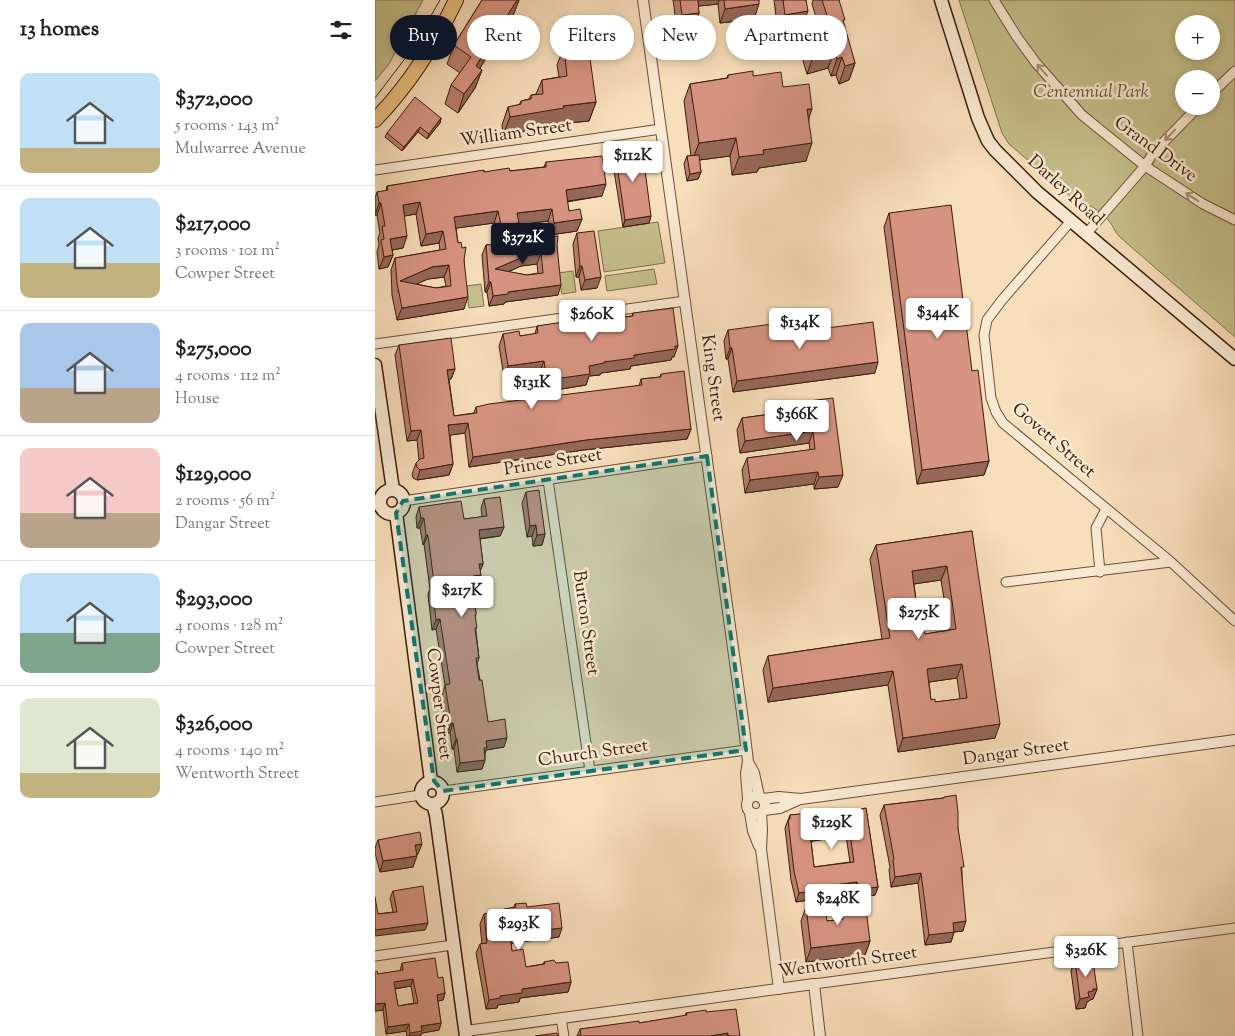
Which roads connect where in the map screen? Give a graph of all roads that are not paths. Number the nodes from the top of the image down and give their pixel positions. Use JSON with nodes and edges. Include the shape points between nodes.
{"nodes":[{"id":1,"x":456,"y":0,"type":"edge"},
{"id":2,"x":643,"y":0,"type":"edge"},
{"id":3,"x":941,"y":0,"type":"edge"},
{"id":4,"x":994,"y":0,"type":"edge"},
{"id":5,"x":1235,"y":71,"type":"edge"},
{"id":6,"x":1220,"y":85,"type":"edge"},
{"id":7,"x":1190,"y":115,"type":"edge"},
{"id":8,"x":375,"y":120,"type":"edge"},
{"id":9,"x":661,"y":129,"type":"junction"},
{"id":10,"x":1145,"y":166,"type":"junction"},
{"id":11,"x":375,"y":170,"type":"edge"},
{"id":12,"x":1235,"y":220,"type":"edge"},
{"id":13,"x":1071,"y":221,"type":"junction"},
{"id":14,"x":1086,"y":234,"type":"junction"},
{"id":15,"x":685,"y":301,"type":"junction"},
{"id":16,"x":375,"y":344,"type":"edge"},
{"id":17,"x":1235,"y":360,"type":"edge"},
{"id":18,"x":375,"y":364,"type":"edge"},
{"id":19,"x":707,"y":456,"type":"junction"},
{"id":20,"x":548,"y":480,"type":"junction"},
{"id":21,"x":393,"y":490,"type":"junction"},
{"id":22,"x":403,"y":501,"type":"junction"},
{"id":23,"x":377,"y":505,"type":"edge"},
{"id":24,"x":1106,"y":509,"type":"junction"},
{"id":25,"x":395,"y":513,"type":"junction"},
{"id":26,"x":1171,"y":562,"type":"junction"},
{"id":27,"x":1099,"y":572,"type":"junction"},
{"id":28,"x":1006,"y":582,"type":"dead end"},
{"id":29,"x":1234,"y":618,"type":"edge"},
{"id":30,"x":1235,"y":740,"type":"edge"},
{"id":31,"x":746,"y":750,"type":"junction"},
{"id":32,"x":748,"y":761,"type":"junction"},
{"id":33,"x":590,"y":771,"type":"junction"},
{"id":34,"x":431,"y":781,"type":"junction"},
{"id":35,"x":443,"y":791,"type":"junction"},
{"id":36,"x":421,"y":795,"type":"junction"},
{"id":37,"x":761,"y":798,"type":"junction"},
{"id":38,"x":748,"y":799,"type":"junction"},
{"id":39,"x":801,"y":799,"type":"junction"},
{"id":40,"x":375,"y":802,"type":"edge"},
{"id":41,"x":433,"y":804,"type":"junction"},
{"id":42,"x":763,"y":811,"type":"junction"},
{"id":43,"x":750,"y":813,"type":"junction"},
{"id":44,"x":761,"y":849,"type":"junction"},
{"id":45,"x":1235,"y":928,"type":"edge"},
{"id":46,"x":1127,"y":942,"type":"junction"},
{"id":47,"x":453,"y":945,"type":"junction"},
{"id":48,"x":375,"y":956,"type":"edge"},
{"id":49,"x":814,"y":984,"type":"junction"},
{"id":50,"x":779,"y":988,"type":"junction"},
{"id":51,"x":561,"y":1019,"type":"junction"},
{"id":52,"x":466,"y":1034,"type":"edge"},
{"id":53,"x":564,"y":1036,"type":"edge"},
{"id":54,"x":820,"y":1036,"type":"edge"},
{"id":55,"x":1137,"y":1036,"type":"edge"}],
"edges":[{"from":1,"to":8,"type":"main road","via":[[416,70]]},
{"from":2,"to":9,"type":"street","name":"King Street"},
{"from":3,"to":13,"type":"main road","name":"Darley Road","via":[[988,141],[1037,192]]},
{"from":10,"to":4,"type":"street","name":"Grand Drive","one_way":true,"via":[[1081,115],[1036,63]]},
{"from":5,"to":6,"type":"street"},
{"from":7,"to":10,"type":"street","one_way":true},
{"from":9,"to":11,"type":"street","name":"William Street"},
{"from":9,"to":15,"type":"street","name":"King Street"},
{"from":12,"to":10,"type":"street","name":"Grand Drive","one_way":true,"via":[[1203,204]]},
{"from":10,"to":14,"type":"street"},
{"from":13,"to":14,"type":"main road","name":"Darley Road"},
{"from":13,"to":24,"type":"street","name":"Govett Street","via":[[987,320],[984,335],[991,398],[1003,423]]},
{"from":14,"to":17,"type":"main road","name":"Darley Road"},
{"from":15,"to":16,"type":"street"},
{"from":15,"to":19,"type":"street","name":"King Street"},
{"from":18,"to":21,"type":"main road"},
{"from":19,"to":20,"type":"street","name":"Prince Street"},
{"from":19,"to":31,"type":"street","name":"King Street"},
{"from":20,"to":22,"type":"street","name":"Prince Street"},
{"from":20,"to":33,"type":"street","name":"Burton Street"},
{"from":21,"to":22,"type":"main road"},
{"from":21,"to":23,"type":"main road","via":[[383,494]]},
{"from":22,"to":25,"type":"main road","via":[[401,509]]},
{"from":23,"to":25,"type":"main road","via":[[387,513]]},
{"from":24,"to":26,"type":"street","name":"Govett Street"},
{"from":24,"to":27,"type":"street","via":[[1096,528]]},
{"from":25,"to":34,"type":"main road","name":"Cowper Street"},
{"from":26,"to":27,"type":"street"},
{"from":26,"to":29,"type":"street","name":"Govett Street"},
{"from":27,"to":28,"type":"street"},
{"from":30,"to":39,"type":"street","name":"Dangar Street"},
{"from":31,"to":32,"type":"street","name":"King Street"},
{"from":31,"to":33,"type":"street","name":"Church Street"},
{"from":32,"to":37,"type":"street","name":"King Street"},
{"from":32,"to":38,"type":"street","name":"King Street"},
{"from":33,"to":35,"type":"street","name":"Church Street"},
{"from":34,"to":35,"type":"main road","via":[[438,783]]},
{"from":34,"to":36,"type":"main road","via":[[422,786]]},
{"from":35,"to":41,"type":"main road","via":[[441,800]]},
{"from":36,"to":40,"type":"street"},
{"from":36,"to":41,"type":"main road","via":[[426,802]]},
{"from":37,"to":38,"type":"street","via":[[753,796]]},
{"from":37,"to":39,"type":"street","name":"Dangar Street"},
{"from":37,"to":42,"type":"street","via":[[765,804]]},
{"from":38,"to":43,"type":"street"},
{"from":39,"to":42,"type":"street","name":"Dangar Street"},
{"from":41,"to":47,"type":"main road"},
{"from":42,"to":43,"type":"street","via":[[756,815]]},
{"from":42,"to":44,"type":"street"},
{"from":43,"to":44,"type":"street"},
{"from":44,"to":50,"type":"street"},
{"from":45,"to":46,"type":"street","name":"Wentworth Street"},
{"from":46,"to":49,"type":"street","name":"Wentworth Street"},
{"from":46,"to":55,"type":"street"},
{"from":47,"to":48,"type":"street"},
{"from":47,"to":52,"type":"main road"},
{"from":49,"to":50,"type":"street","name":"Wentworth Street"},
{"from":49,"to":54,"type":"street"},
{"from":50,"to":51,"type":"street","name":"Wentworth Street"},
{"from":51,"to":52,"type":"street","name":"Wentworth Street"},
{"from":51,"to":53,"type":"street"}]}
